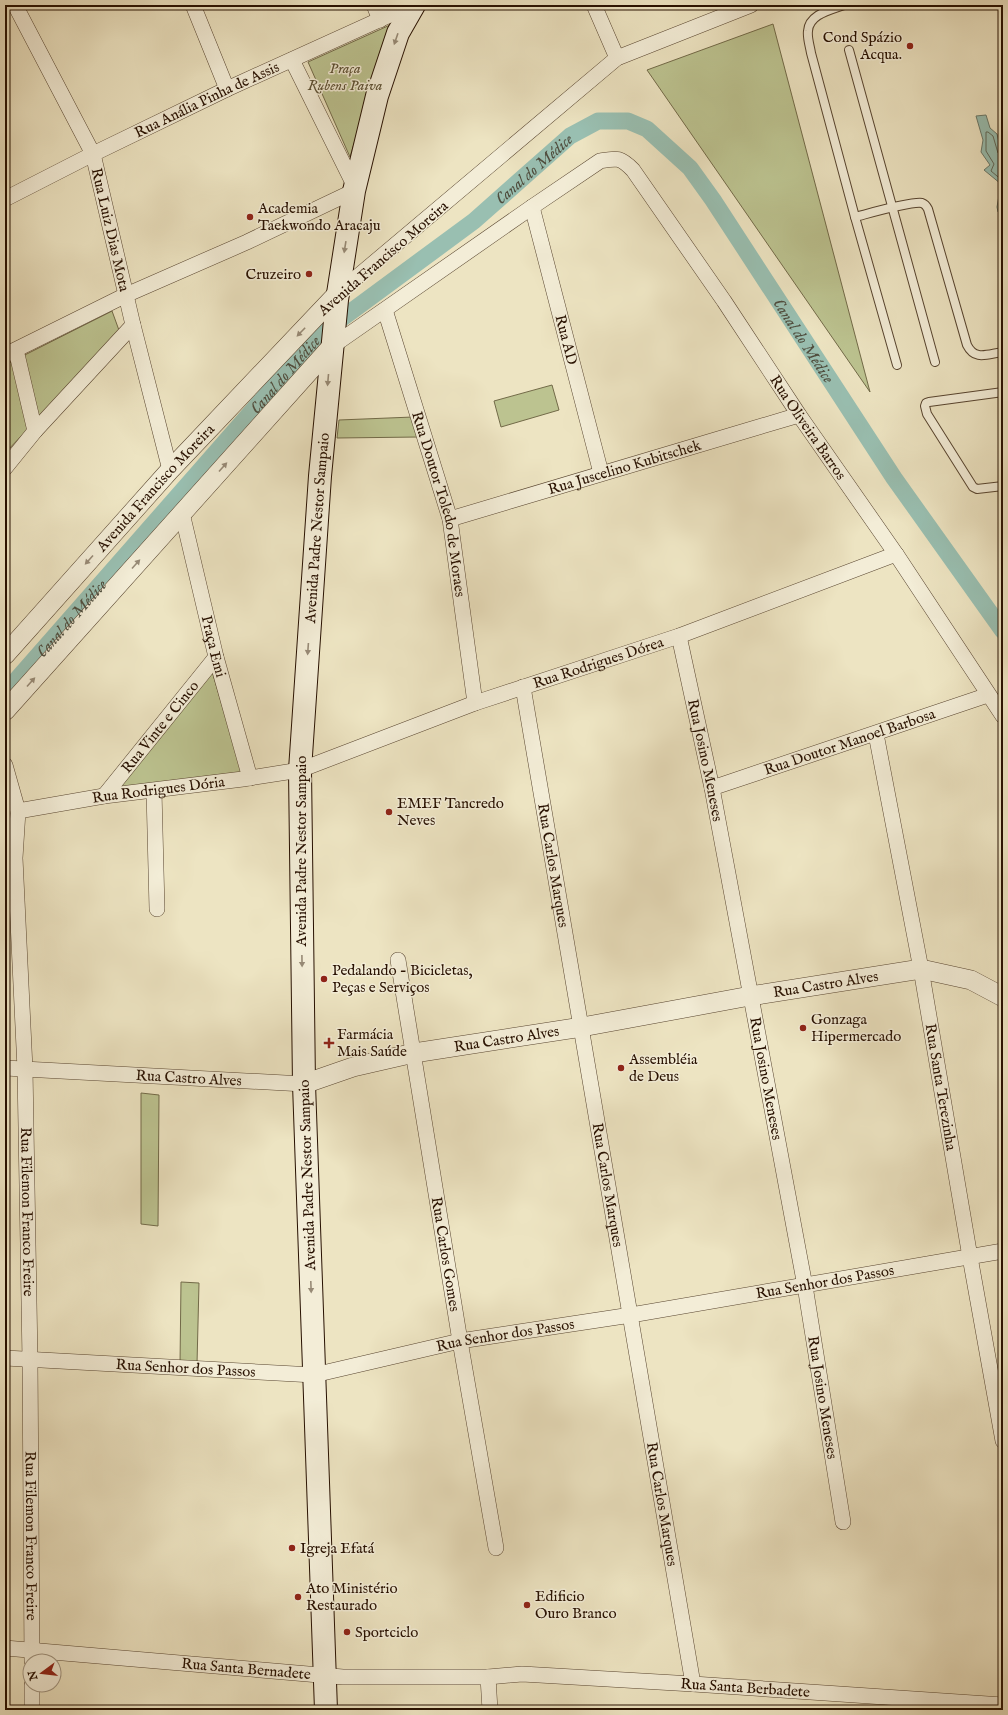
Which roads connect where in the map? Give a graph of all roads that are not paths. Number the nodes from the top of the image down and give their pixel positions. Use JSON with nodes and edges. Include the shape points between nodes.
{"nodes":[{"id":1,"x":14,"y":5,"type":"edge"},
{"id":2,"x":193,"y":5,"type":"edge"},
{"id":3,"x":374,"y":5,"type":"edge"},
{"id":4,"x":413,"y":5,"type":"edge"},
{"id":5,"x":594,"y":5,"type":"edge"},
{"id":6,"x":751,"y":5,"type":"edge"},
{"id":7,"x":844,"y":5,"type":"edge"},
{"id":8,"x":380,"y":20,"type":"junction"},
{"id":9,"x":849,"y":50,"type":"dead end"},
{"id":10,"x":617,"y":58,"type":"junction"},
{"id":11,"x":292,"y":60,"type":"junction"},
{"id":12,"x":227,"y":89,"type":"junction"},
{"id":13,"x":93,"y":154,"type":"junction"},
{"id":14,"x":354,"y":189,"type":"junction"},
{"id":15,"x":5,"y":199,"type":"edge"},
{"id":16,"x":532,"y":207,"type":"junction"},
{"id":17,"x":892,"y":207,"type":"junction"},
{"id":18,"x":854,"y":217,"type":"junction"},
{"id":19,"x":126,"y":295,"type":"junction"},
{"id":20,"x":337,"y":296,"type":"junction"},
{"id":21,"x":385,"y":310,"type":"junction"},
{"id":22,"x":133,"y":325,"type":"junction"},
{"id":23,"x":332,"y":344,"type":"junction"},
{"id":24,"x":1003,"y":352,"type":"edge"},
{"id":25,"x":10,"y":353,"type":"edge"},
{"id":26,"x":935,"y":362,"type":"dead end"},
{"id":27,"x":897,"y":365,"type":"dead end"},
{"id":28,"x":1003,"y":392,"type":"edge"},
{"id":29,"x":799,"y":415,"type":"junction"},
{"id":30,"x":35,"y":430,"type":"junction"},
{"id":31,"x":5,"y":468,"type":"edge"},
{"id":32,"x":170,"y":470,"type":"junction"},
{"id":33,"x":601,"y":473,"type":"junction"},
{"id":34,"x":1003,"y":486,"type":"edge"},
{"id":35,"x":182,"y":513,"type":"junction"},
{"id":36,"x":450,"y":519,"type":"junction"},
{"id":37,"x":896,"y":554,"type":"junction"},
{"id":38,"x":679,"y":636,"type":"junction"},
{"id":39,"x":5,"y":655,"type":"edge"},
{"id":40,"x":216,"y":657,"type":"junction"},
{"id":41,"x":523,"y":687,"type":"junction"},
{"id":42,"x":988,"y":695,"type":"junction"},
{"id":43,"x":475,"y":703,"type":"junction"},
{"id":44,"x":5,"y":711,"type":"edge"},
{"id":45,"x":1003,"y":716,"type":"edge"},
{"id":46,"x":876,"y":734,"type":"junction"},
{"id":47,"x":5,"y":765,"type":"edge"},
{"id":48,"x":300,"y":770,"type":"junction"},
{"id":49,"x":250,"y":778,"type":"junction"},
{"id":50,"x":712,"y":788,"type":"junction"},
{"id":51,"x":154,"y":791,"type":"junction"},
{"id":52,"x":104,"y":796,"type":"junction"},
{"id":53,"x":18,"y":811,"type":"junction"},
{"id":54,"x":157,"y":910,"type":"dead end"},
{"id":55,"x":398,"y":960,"type":"dead end"},
{"id":56,"x":921,"y":970,"type":"junction"},
{"id":57,"x":750,"y":996,"type":"junction"},
{"id":58,"x":1003,"y":997,"type":"edge"},
{"id":59,"x":582,"y":1027,"type":"junction"},
{"id":60,"x":414,"y":1053,"type":"junction"},
{"id":61,"x":5,"y":1068,"type":"edge"},
{"id":62,"x":25,"y":1069,"type":"junction"},
{"id":63,"x":304,"y":1084,"type":"junction"},
{"id":64,"x":1003,"y":1251,"type":"edge"},
{"id":65,"x":970,"y":1257,"type":"junction"},
{"id":66,"x":805,"y":1286,"type":"junction"},
{"id":67,"x":631,"y":1315,"type":"junction"},
{"id":68,"x":460,"y":1341,"type":"junction"},
{"id":69,"x":5,"y":1358,"type":"edge"},
{"id":70,"x":30,"y":1360,"type":"junction"},
{"id":71,"x":314,"y":1375,"type":"junction"},
{"id":72,"x":1003,"y":1441,"type":"edge"},
{"id":73,"x":843,"y":1522,"type":"dead end"},
{"id":74,"x":496,"y":1548,"type":"dead end"},
{"id":75,"x":5,"y":1648,"type":"edge"},
{"id":76,"x":24,"y":1653,"type":"edge"},
{"id":77,"x":32,"y":1653,"type":"edge"},
{"id":78,"x":62,"y":1657,"type":"edge"},
{"id":79,"x":326,"y":1675,"type":"junction"},
{"id":80,"x":488,"y":1677,"type":"junction"},
{"id":81,"x":693,"y":1684,"type":"junction"},
{"id":82,"x":32,"y":1693,"type":"edge"},
{"id":83,"x":1003,"y":1705,"type":"edge"},
{"id":84,"x":937,"y":1706,"type":"edge"},
{"id":85,"x":32,"y":1710,"type":"edge"},
{"id":86,"x":326,"y":1710,"type":"edge"},
{"id":87,"x":490,"y":1710,"type":"edge"}],
"edges":[{"from":1,"to":13,"type":"street","name":"Rua Luiz Dias Mota"},
{"from":2,"to":12,"type":"street"},
{"from":3,"to":8,"type":"street"},
{"from":4,"to":8,"type":"street","name":"Rua Anália Pinha de Assis"},
{"from":4,"to":14,"type":"main road","name":"Avenida Padre Nestor Sampaio","one_way":true,"via":[[398,33],[377,96]]},
{"from":5,"to":10,"type":"street"},
{"from":6,"to":10,"type":"street","name":"Avenida Francisco Moreira"},
{"from":7,"to":18,"type":"lane","via":[[816,16],[810,22],[808,31],[811,53]]},
{"from":8,"to":11,"type":"street","name":"Rua Anália Pinha de Assis"},
{"from":9,"to":17,"type":"lane"},
{"from":10,"to":20,"type":"street","name":"Avenida Francisco Moreira"},
{"from":11,"to":12,"type":"street","name":"Rua Anália Pinha de Assis"},
{"from":11,"to":14,"type":"street"},
{"from":12,"to":13,"type":"street","name":"Rua Anália Pinha de Assis"},
{"from":13,"to":15,"type":"street","name":"Rua Anália Pinha de Assis"},
{"from":13,"to":19,"type":"street","name":"Rua Luiz Dias Mota"},
{"from":14,"to":19,"type":"street","via":[[247,242]]},
{"from":14,"to":20,"type":"main road","name":"Avenida Padre Nestor Sampaio","one_way":true},
{"from":16,"to":21,"type":"street"},
{"from":16,"to":29,"type":"street","name":"Rua Oliveira Barros","via":[[600,161],[620,159],[633,170]]},
{"from":16,"to":33,"type":"street","name":"Rua AD"},
{"from":17,"to":18,"type":"lane"},
{"from":17,"to":24,"type":"lane","via":[[921,203],[925,205],[971,352],[976,355]]},
{"from":17,"to":26,"type":"lane"},
{"from":18,"to":27,"type":"lane"},
{"from":19,"to":22,"type":"street","name":"Rua Luiz Dias Mota"},
{"from":19,"to":25,"type":"street"},
{"from":20,"to":23,"type":"main road","name":"Avenida Padre Nestor Sampaio"},
{"from":20,"to":32,"type":"street","name":"Avenida Francisco Moreira","one_way":true},
{"from":21,"to":23,"type":"street"},
{"from":21,"to":36,"type":"street","name":"Rua Doutor Toledo de Moraes"},
{"from":22,"to":30,"type":"street"},
{"from":22,"to":32,"type":"street","name":"Rua Luiz Dias Mota"},
{"from":35,"to":23,"type":"street","one_way":true},
{"from":23,"to":48,"type":"main road","name":"Avenida Padre Nestor Sampaio","one_way":true,"via":[[320,476]]},
{"from":25,"to":30,"type":"street"},
{"from":28,"to":34,"type":"lane","via":[[929,402],[925,406],[927,414],[973,487],[977,489]]},
{"from":29,"to":33,"type":"street","name":"Rua Juscelino Kubitschek"},
{"from":29,"to":37,"type":"street","name":"Rua Oliveira Barros"},
{"from":30,"to":31,"type":"street"},
{"from":32,"to":39,"type":"street","name":"Avenida Francisco Moreira","one_way":true},
{"from":33,"to":36,"type":"street","name":"Rua Juscelino Kubitschek"},
{"from":35,"to":40,"type":"street","name":"Praça Emi"},
{"from":44,"to":35,"type":"street","one_way":true},
{"from":36,"to":43,"type":"street","name":"Rua Doutor Toledo de Moraes"},
{"from":37,"to":38,"type":"street","name":"Rua Rodrigues Dórea"},
{"from":37,"to":42,"type":"street","name":"Rua Oliveira Barros"},
{"from":38,"to":41,"type":"street","name":"Rua Rodrigues Dórea"},
{"from":38,"to":50,"type":"street","name":"Rua Josino Meneses"},
{"from":40,"to":49,"type":"street","name":"Praça Emi"},
{"from":40,"to":52,"type":"street","name":"Rua Vinte e Cinco"},
{"from":41,"to":43,"type":"street","name":"Rua Rodrigues Dórea"},
{"from":41,"to":59,"type":"street","name":"Rua Carlos Marques"},
{"from":42,"to":45,"type":"street","name":"Rua Oliveira Barros"},
{"from":42,"to":46,"type":"street","name":"Rua Doutor Manoel Barbosa"},
{"from":43,"to":48,"type":"street","name":"Rua Rodrigues Dórea"},
{"from":46,"to":50,"type":"street","name":"Rua Doutor Manoel Barbosa"},
{"from":46,"to":56,"type":"street","name":"Rua Santa Terezinha"},
{"from":47,"to":53,"type":"street","name":"Rua Filemon Franco Freire"},
{"from":48,"to":49,"type":"street","name":"Rua Rodrigues Dória"},
{"from":48,"to":63,"type":"main road","name":"Avenida Padre Nestor Sampaio","one_way":true},
{"from":49,"to":51,"type":"street","name":"Rua Rodrigues Dória"},
{"from":50,"to":57,"type":"street","name":"Rua Josino Meneses"},
{"from":51,"to":52,"type":"street","name":"Rua Rodrigues Dória"},
{"from":51,"to":54,"type":"street"},
{"from":52,"to":53,"type":"street","name":"Rua Rodrigues Dória"},
{"from":53,"to":62,"type":"street","name":"Rua Filemon Franco Freire","via":[[15,858]]},
{"from":55,"to":60,"type":"street","name":"Rua Carlos Gomes"},
{"from":56,"to":57,"type":"street","name":"Rua Castro Alves"},
{"from":56,"to":58,"type":"street","name":"Rua Castro Alves","via":[[972,980]]},
{"from":56,"to":65,"type":"street","name":"Rua Santa Terezinha"},
{"from":57,"to":59,"type":"street","name":"Rua Castro Alves"},
{"from":57,"to":66,"type":"street","name":"Rua Josino Meneses"},
{"from":59,"to":60,"type":"street","name":"Rua Castro Alves"},
{"from":59,"to":67,"type":"street","name":"Rua Carlos Marques"},
{"from":60,"to":63,"type":"street","name":"Rua Castro Alves","via":[[353,1067]]},
{"from":60,"to":68,"type":"street","name":"Rua Carlos Gomes"},
{"from":61,"to":62,"type":"street","name":"Rua Castro Alves"},
{"from":62,"to":63,"type":"street","name":"Rua Castro Alves"},
{"from":62,"to":70,"type":"street","name":"Rua Filemon Franco Freire"},
{"from":63,"to":71,"type":"main road","name":"Avenida Padre Nestor Sampaio","one_way":true},
{"from":64,"to":65,"type":"street","name":"Rua Senhor dos Passos"},
{"from":65,"to":66,"type":"street","name":"Rua Senhor dos Passos"},
{"from":65,"to":72,"type":"street","name":"Rua Santa Terezinha"},
{"from":66,"to":67,"type":"street","name":"Rua Senhor dos Passos"},
{"from":66,"to":73,"type":"street","name":"Rua Josino Meneses"},
{"from":67,"to":68,"type":"street","name":"Rua Senhor dos Passos"},
{"from":67,"to":81,"type":"street","name":"Rua Carlos Marques"},
{"from":68,"to":71,"type":"street","name":"Rua Senhor dos Passos"},
{"from":68,"to":74,"type":"street","name":"Rua Carlos Gomes"},
{"from":69,"to":70,"type":"street","name":"Rua Senhor dos Passos"},
{"from":70,"to":71,"type":"street","name":"Rua Senhor dos Passos"},
{"from":70,"to":77,"type":"street","name":"Rua Filemon Franco Freire"},
{"from":71,"to":79,"type":"main road","name":"Avenida Padre Nestor Sampaio"},
{"from":75,"to":76,"type":"street","name":"Rua Santa Bernadete"},
{"from":78,"to":79,"type":"street","name":"Rua Santa Bernadete"},
{"from":79,"to":80,"type":"street","name":"Rua Santa Bernadete"},
{"from":79,"to":86,"type":"main road","name":"Avenida Padre Nestor Sampaio"},
{"from":80,"to":81,"type":"street","name":"Rua Santa Berbadete","via":[[522,1674]]},
{"from":80,"to":87,"type":"street"},
{"from":81,"to":84,"type":"street","name":"Rua Santa Berbadete"},
{"from":82,"to":85,"type":"street"},
{"from":83,"to":84,"type":"street","name":"Rua Santa Berbadete"}]}
